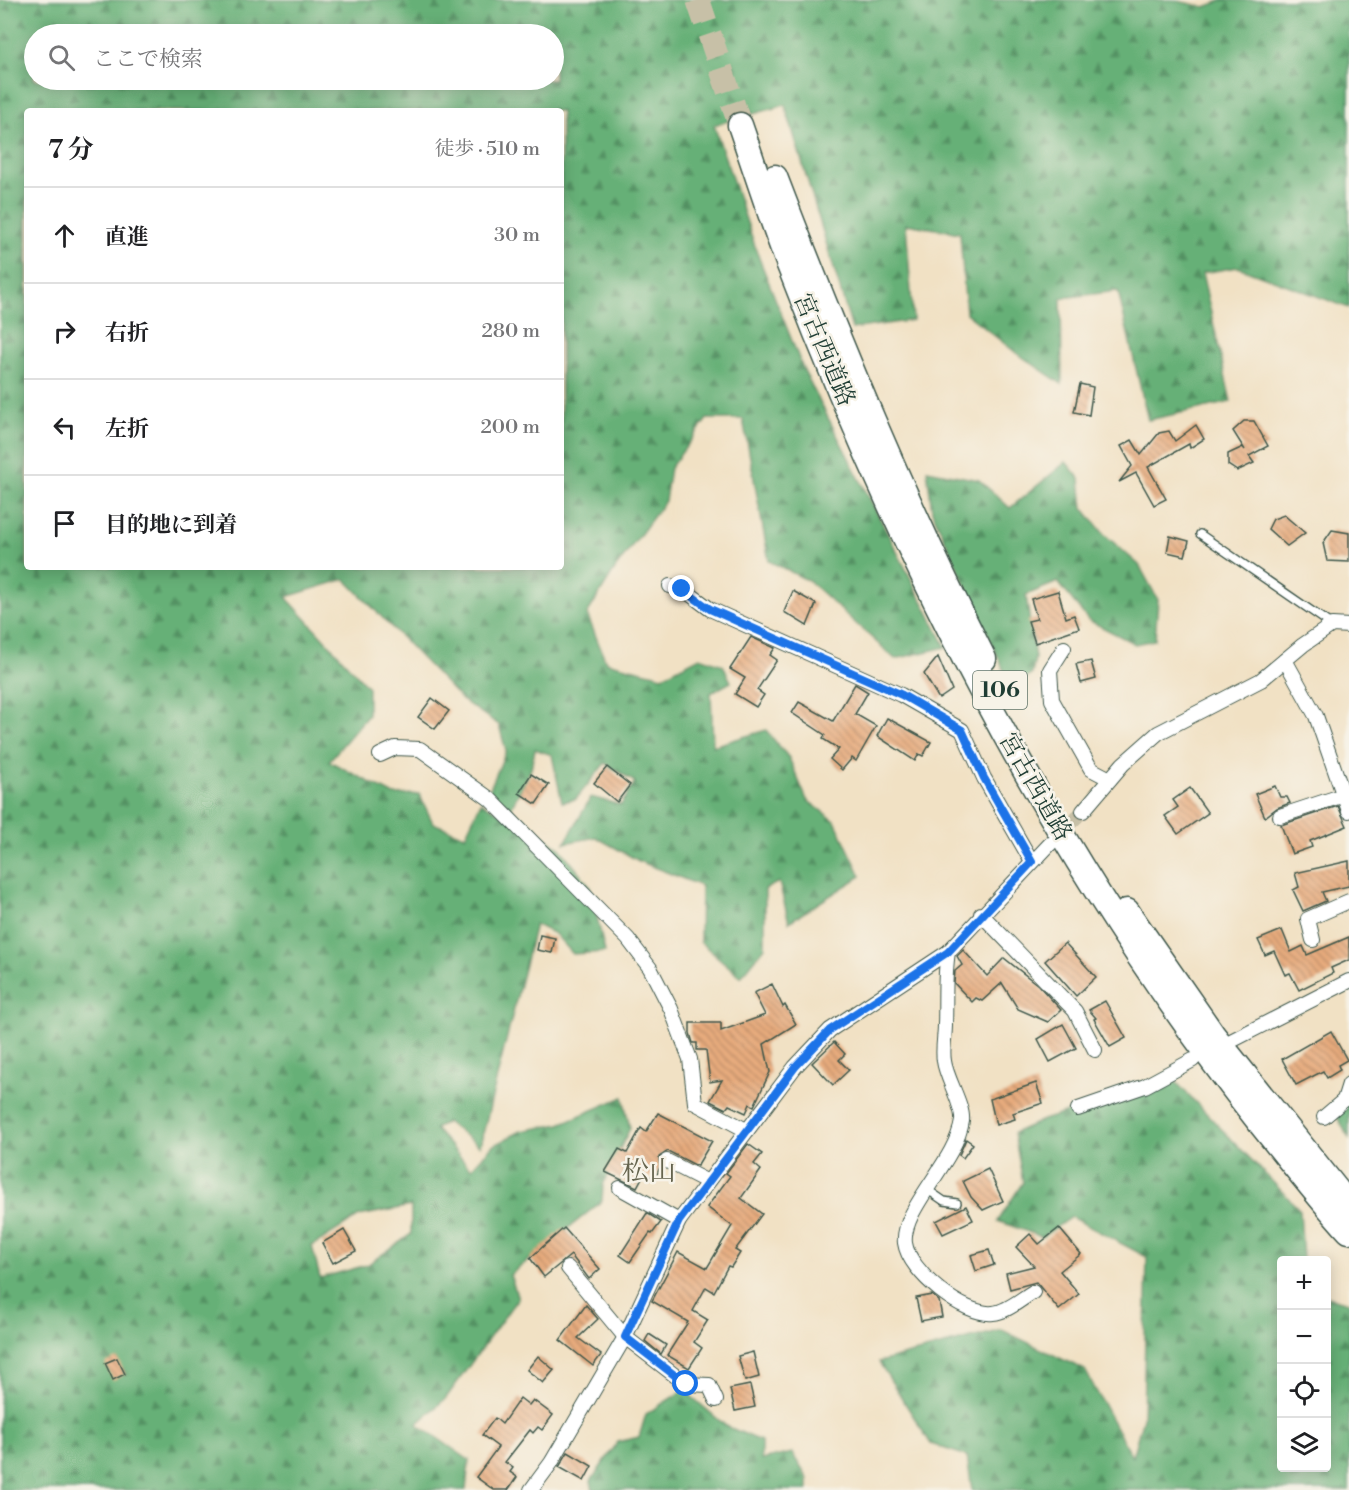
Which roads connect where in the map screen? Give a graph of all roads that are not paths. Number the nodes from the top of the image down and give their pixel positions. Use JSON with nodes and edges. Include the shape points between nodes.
{"nodes":[{"id":1,"x":1200,"y":534,"type":"dead end"},
{"id":2,"x":670,"y":586,"type":"dead end"},
{"id":3,"x":1332,"y":625,"type":"junction"},
{"id":4,"x":1349,"y":626,"type":"edge"},
{"id":5,"x":1064,"y":648,"type":"dead end"},
{"id":6,"x":1284,"y":660,"type":"junction"},
{"id":7,"x":380,"y":755,"type":"dead end"},
{"id":8,"x":1110,"y":779,"type":"junction"},
{"id":9,"x":1344,"y":795,"type":"junction"},
{"id":10,"x":1083,"y":811,"type":"tunnel mouth"},
{"id":11,"x":1349,"y":811,"type":"edge"},
{"id":12,"x":1280,"y":816,"type":"dead end"},
{"id":13,"x":1050,"y":844,"type":"tunnel mouth"},
{"id":14,"x":1032,"y":862,"type":"junction"},
{"id":15,"x":1349,"y":901,"type":"edge"},
{"id":16,"x":981,"y":914,"type":"junction"},
{"id":17,"x":1313,"y":940,"type":"dead end"},
{"id":18,"x":948,"y":952,"type":"junction"},
{"id":19,"x":1349,"y":981,"type":"edge"},
{"id":20,"x":1232,"y":1041,"type":"dead end"},
{"id":21,"x":1095,"y":1050,"type":"dead end"},
{"id":22,"x":1193,"y":1060,"type":"dead end"},
{"id":23,"x":1349,"y":1084,"type":"edge"},
{"id":24,"x":1078,"y":1109,"type":"dead end"},
{"id":25,"x":1324,"y":1118,"type":"dead end"},
{"id":26,"x":746,"y":1130,"type":"junction"},
{"id":27,"x":668,"y":1161,"type":"dead end"},
{"id":28,"x":706,"y":1181,"type":"junction"},
{"id":29,"x":620,"y":1188,"type":"dead end"},
{"id":30,"x":928,"y":1190,"type":"junction"},
{"id":31,"x":957,"y":1203,"type":"dead end"},
{"id":32,"x":1349,"y":1205,"type":"edge"},
{"id":33,"x":679,"y":1221,"type":"junction"},
{"id":34,"x":1349,"y":1231,"type":"edge"},
{"id":35,"x":568,"y":1268,"type":"dead end"},
{"id":36,"x":1033,"y":1292,"type":"dead end"},
{"id":37,"x":625,"y":1337,"type":"junction"},
{"id":38,"x":716,"y":1400,"type":"dead end"},
{"id":39,"x":531,"y":1490,"type":"edge"}],
"edges":[{"from":1,"to":3,"type":"lane"},
{"from":2,"to":14,"type":"street","via":[[682,589],[710,609],[902,695],[962,730],[984,778]]},
{"from":3,"to":4,"type":"street"},
{"from":3,"to":6,"type":"street"},
{"from":5,"to":8,"type":"street","via":[[1050,670],[1052,700],[1090,769]]},
{"from":6,"to":8,"type":"street","via":[[1261,680],[1158,733]]},
{"from":6,"to":9,"type":"street","via":[[1316,716]]},
{"from":7,"to":26,"type":"street","via":[[395,748],[420,749],[490,799],[564,872],[650,968],[690,1059],[695,1103]]},
{"from":8,"to":10,"type":"street"},
{"from":9,"to":11,"type":"street"},
{"from":9,"to":12,"type":"street"},
{"from":13,"to":14,"type":"street"},
{"from":14,"to":16,"type":"street"},
{"from":15,"to":17,"type":"street","via":[[1308,919]]},
{"from":16,"to":18,"type":"street"},
{"from":16,"to":21,"type":"street","via":[[1075,1011]]},
{"from":18,"to":26,"type":"street","via":[[830,1030],[795,1067]]},
{"from":18,"to":30,"type":"street","via":[[943,1060],[962,1118],[957,1140]]},
{"from":19,"to":20,"type":"street"},
{"from":22,"to":24,"type":"street","via":[[1145,1086]]},
{"from":23,"to":25,"type":"street","via":[[1344,1100]]},
{"from":26,"to":28,"type":"street"},
{"from":27,"to":28,"type":"street"},
{"from":28,"to":33,"type":"street"},
{"from":29,"to":33,"type":"street"},
{"from":30,"to":31,"type":"lane","via":[[944,1201]]},
{"from":30,"to":36,"type":"street","via":[[910,1214],[905,1243],[937,1288],[966,1308],[993,1313]]},
{"from":32,"to":34,"type":"highway","name":"宮古西道路","number":"106","via":[[1207,1027],[1125,907],[1031,751],[946,583],[746,122],[790,269],[877,475],[930,591],[1017,758],[1109,914],[1198,1045]]},
{"from":33,"to":37,"type":"street"},
{"from":35,"to":37,"type":"street"},
{"from":37,"to":38,"type":"street","via":[[686,1384],[710,1385]]},
{"from":37,"to":39,"type":"street"}]}
